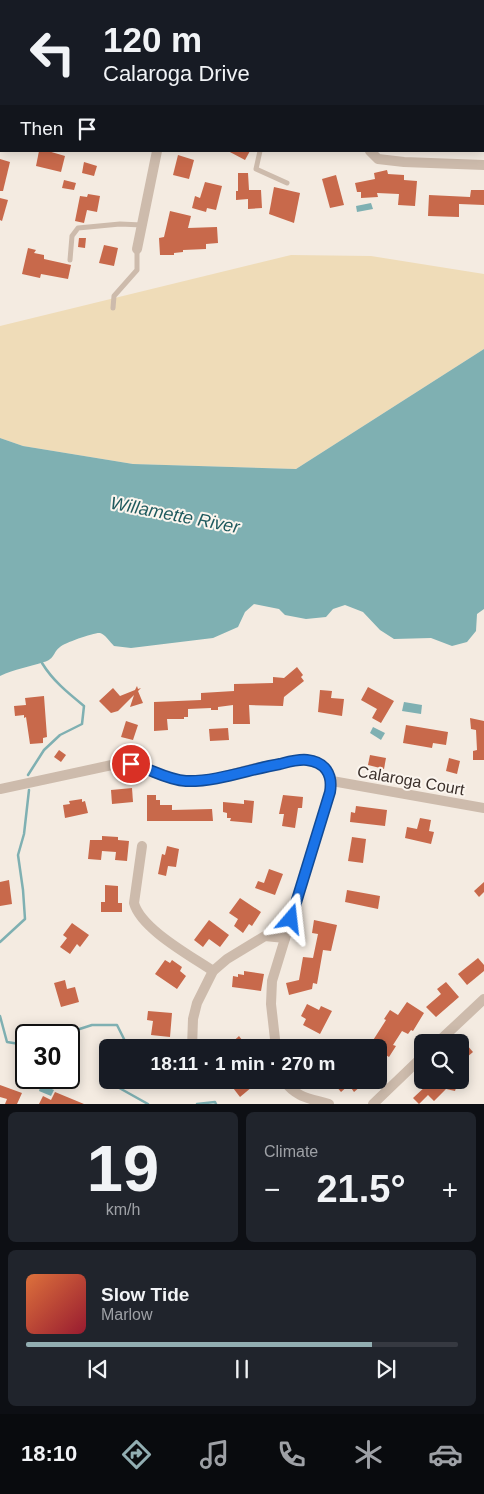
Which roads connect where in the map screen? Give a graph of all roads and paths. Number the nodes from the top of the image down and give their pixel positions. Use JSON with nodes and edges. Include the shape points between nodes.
{"nodes":[{"id":1,"x":157,"y":152,"type":"edge"},
{"id":2,"x":260,"y":152,"type":"edge"},
{"id":3,"x":371,"y":152,"type":"edge"},
{"id":4,"x":484,"y":165,"type":"edge"},
{"id":5,"x":287,"y":182,"type":"dead end"},
{"id":6,"x":142,"y":225,"type":"junction"},
{"id":7,"x":137,"y":249,"type":"joint"},
{"id":8,"x":70,"y":260,"type":"dead end"},
{"id":9,"x":112,"y":308,"type":"dead end"},
{"id":10,"x":332,"y":781,"type":"junction"},
{"id":11,"x":0,"y":790,"type":"edge"},
{"id":12,"x":484,"y":808,"type":"edge"},
{"id":13,"x":142,"y":846,"type":"dead end"},
{"id":14,"x":285,"y":938,"type":"junction"},
{"id":15,"x":214,"y":971,"type":"junction"},
{"id":16,"x":484,"y":999,"type":"edge"},
{"id":17,"x":447,"y":1034,"type":"edge"},
{"id":18,"x":192,"y":1039,"type":"edge"},
{"id":19,"x":275,"y":1039,"type":"edge"},
{"id":20,"x":414,"y":1065,"type":"edge"},
{"id":21,"x":290,"y":1089,"type":"edge"},
{"id":22,"x":329,"y":1104,"type":"edge"},
{"id":23,"x":373,"y":1104,"type":"edge"}],
"edges":[{"from":1,"to":6,"type":"street"},
{"from":2,"to":5,"type":"lane","via":[[256,169]]},
{"from":3,"to":4,"type":"street","via":[[378,159],[404,162]]},
{"from":6,"to":7,"type":"street"},
{"from":6,"to":8,"type":"lane","via":[[78,228],[72,236]]},
{"from":7,"to":9,"type":"lane","via":[[136,270],[114,296]]},
{"from":10,"to":11,"type":"street","via":[[322,765],[304,759],[228,776],[186,781],[122,763]]},
{"from":10,"to":12,"type":"street","name":"Calaroga Court"},
{"from":10,"to":14,"type":"street"},
{"from":13,"to":15,"type":"street","via":[[134,903],[136,912],[153,930]]},
{"from":14,"to":15,"type":"street","via":[[265,936],[227,959]]},
{"from":14,"to":19,"type":"street","via":[[271,991]]},
{"from":15,"to":18,"type":"street","via":[[198,1003]]},
{"from":16,"to":17,"type":"street"},
{"from":20,"to":23,"type":"street"},
{"from":21,"to":22,"type":"street","via":[[297,1095]]}]}
